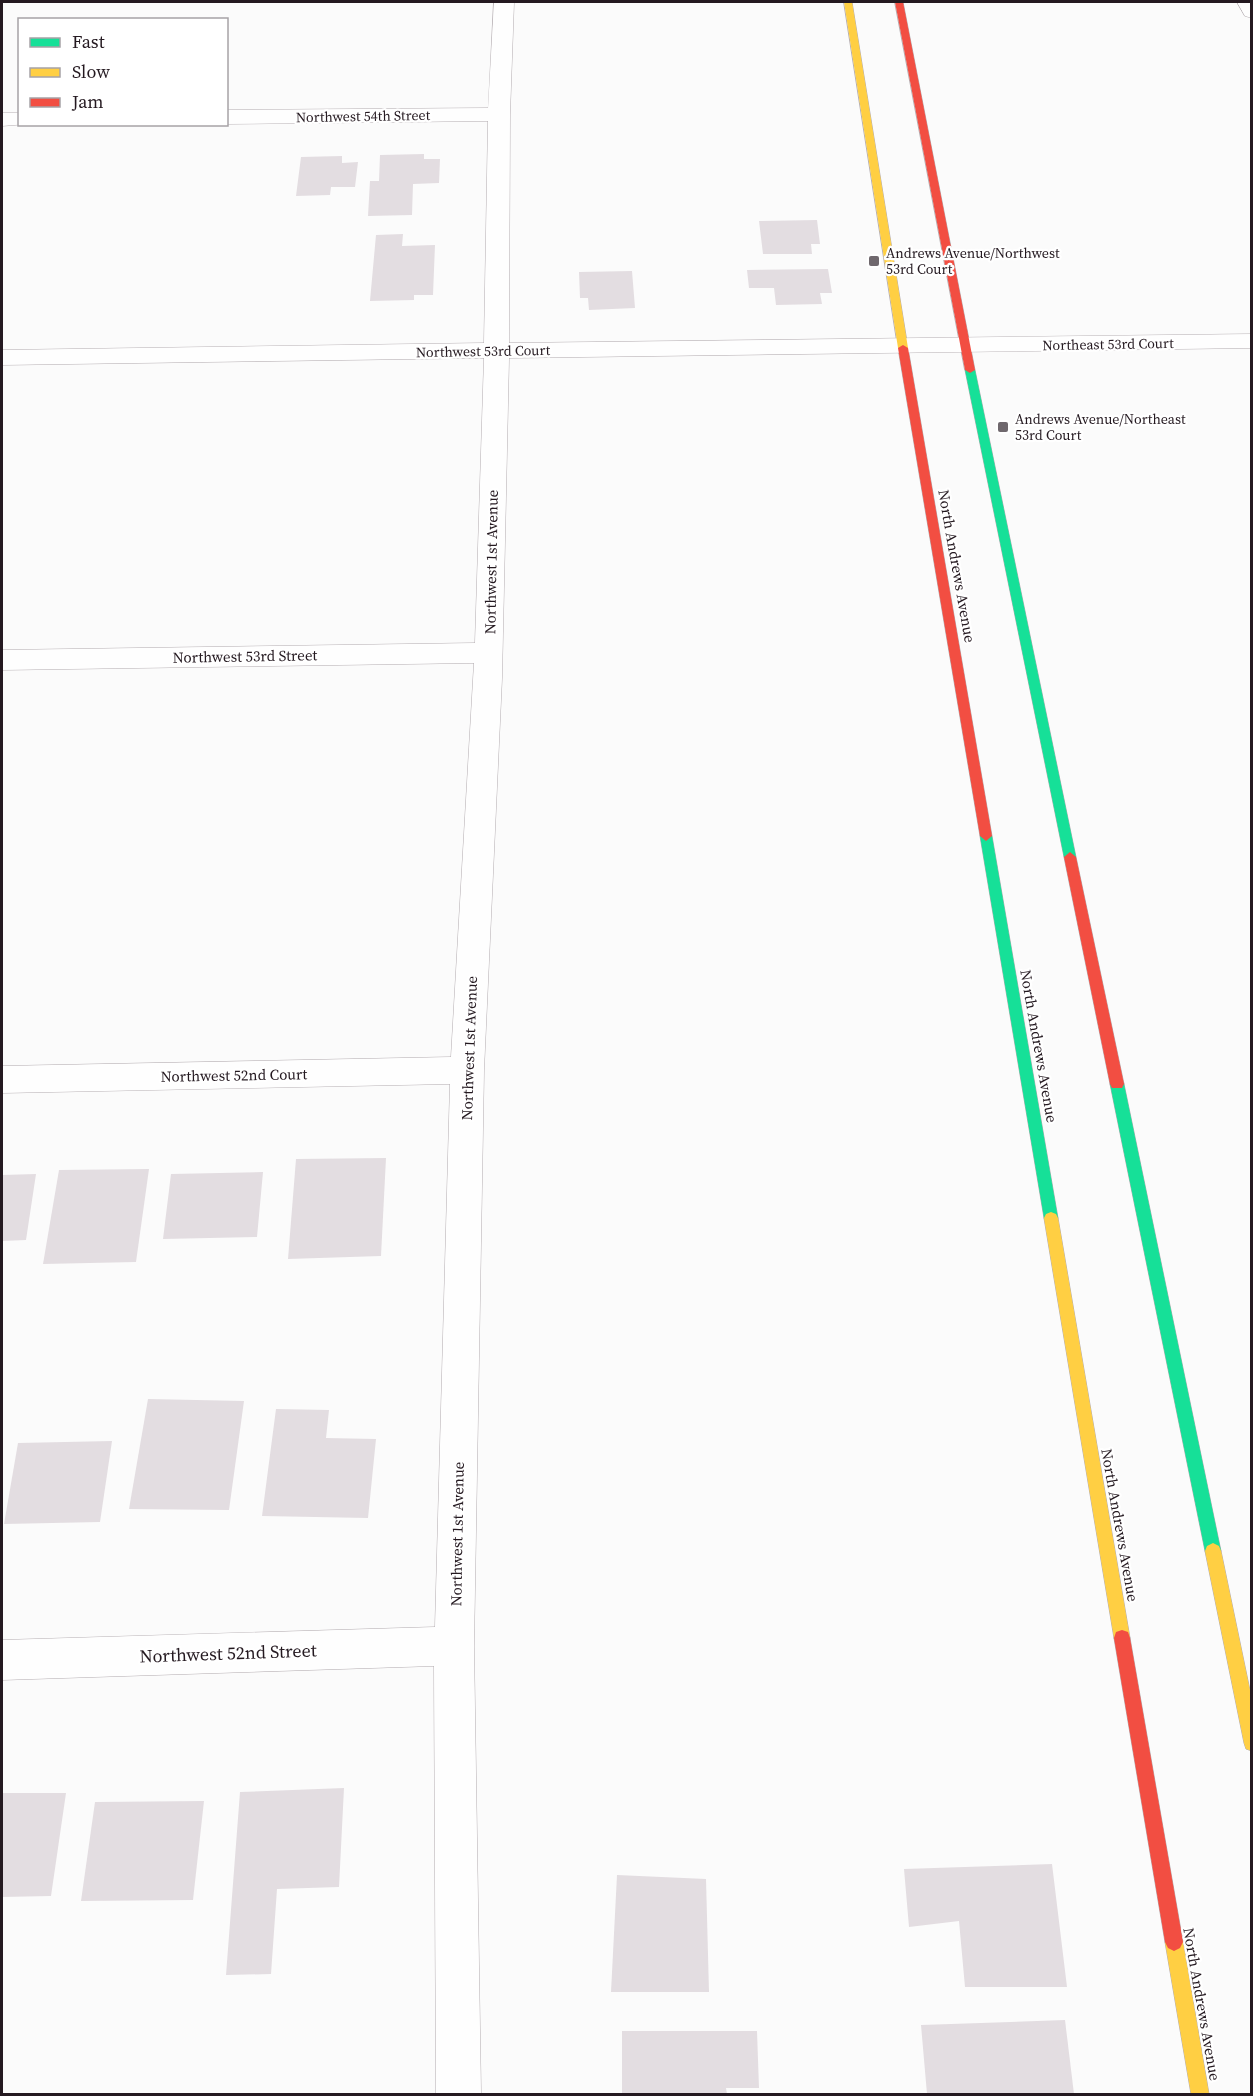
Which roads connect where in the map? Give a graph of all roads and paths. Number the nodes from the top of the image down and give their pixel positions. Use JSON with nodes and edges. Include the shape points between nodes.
{"nodes":[{"id":1,"x":504,"y":2,"type":"edge"},
{"id":2,"x":848,"y":2,"type":"edge"},
{"id":3,"x":899,"y":2,"type":"edge"},
{"id":4,"x":1247,"y":2,"type":"edge"},
{"id":5,"x":1251,"y":12,"type":"edge"},
{"id":6,"x":499,"y":114,"type":"junction"},
{"id":7,"x":228,"y":117,"type":"edge"},
{"id":8,"x":2,"y":120,"type":"edge"},
{"id":9,"x":18,"y":120,"type":"edge"},
{"id":10,"x":1251,"y":341,"type":"edge"},
{"id":11,"x":965,"y":346,"type":"junction"},
{"id":12,"x":903,"y":347,"type":"junction"},
{"id":13,"x":497,"y":351,"type":"junction"},
{"id":14,"x":2,"y":357,"type":"edge"},
{"id":15,"x":489,"y":653,"type":"junction"},
{"id":16,"x":2,"y":660,"type":"edge"},
{"id":17,"x":467,"y":1070,"type":"junction"},
{"id":18,"x":2,"y":1079,"type":"edge"},
{"id":19,"x":454,"y":1646,"type":"junction"},
{"id":20,"x":2,"y":1660,"type":"edge"},
{"id":21,"x":1251,"y":1743,"type":"edge"},
{"id":22,"x":458,"y":2094,"type":"edge"},
{"id":23,"x":1200,"y":2094,"type":"edge"}],
"edges":[{"from":1,"to":6,"type":"street","name":"Northwest 1st Avenue"},
{"from":2,"to":12,"type":"main road","name":"North Andrews Avenue"},
{"from":3,"to":11,"type":"main road"},
{"from":4,"to":5,"type":"street"},
{"from":6,"to":7,"type":"street","name":"Northwest 54th Street"},
{"from":6,"to":13,"type":"street","name":"Northwest 1st Avenue"},
{"from":8,"to":9,"type":"street"},
{"from":10,"to":11,"type":"street","name":"Northeast 53rd Court"},
{"from":11,"to":12,"type":"street","name":"Northwest 53rd Court"},
{"from":11,"to":21,"type":"main road"},
{"from":12,"to":13,"type":"street","name":"Northwest 53rd Court"},
{"from":12,"to":23,"type":"main road","name":"North Andrews Avenue"},
{"from":13,"to":14,"type":"street","name":"Northwest 53rd Court"},
{"from":13,"to":15,"type":"street","name":"Northwest 1st Avenue"},
{"from":15,"to":16,"type":"street","name":"Northwest 53rd Street"},
{"from":15,"to":17,"type":"street","name":"Northwest 1st Avenue"},
{"from":17,"to":18,"type":"street","name":"Northwest 52nd Court"},
{"from":17,"to":19,"type":"street","name":"Northwest 1st Avenue"},
{"from":19,"to":20,"type":"street","name":"Northwest 52nd Street"},
{"from":19,"to":22,"type":"street","name":"Northwest 1st Avenue"}]}
